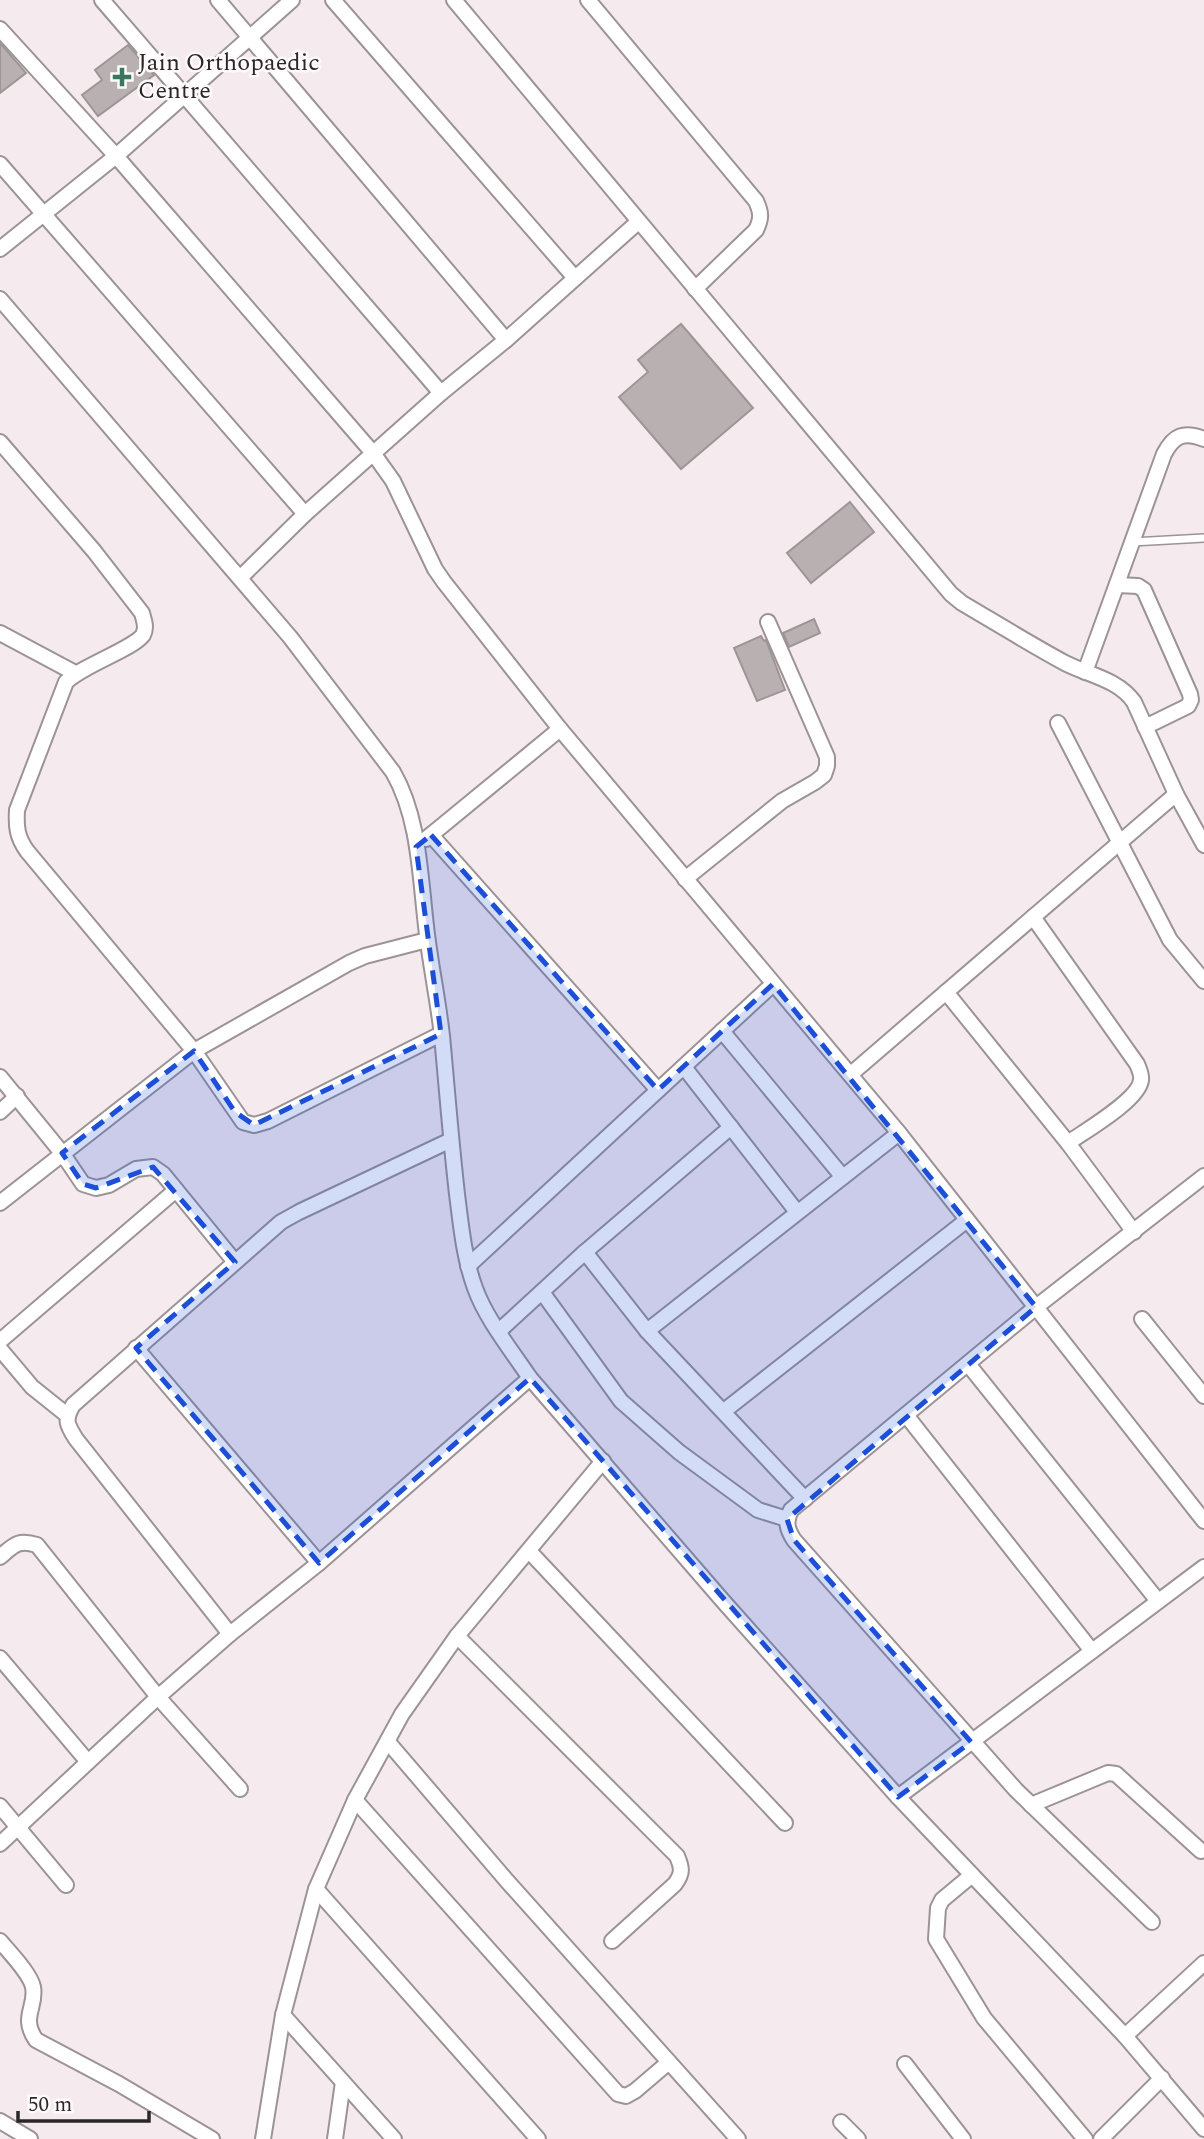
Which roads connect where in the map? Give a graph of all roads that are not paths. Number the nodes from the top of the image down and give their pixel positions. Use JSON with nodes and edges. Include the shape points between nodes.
{"nodes":[{"id":1,"x":102,"y":0,"type":"edge"},
{"id":2,"x":218,"y":0,"type":"edge"},
{"id":3,"x":292,"y":0,"type":"edge"},
{"id":4,"x":333,"y":0,"type":"edge"},
{"id":5,"x":454,"y":0,"type":"edge"},
{"id":6,"x":588,"y":0,"type":"edge"},
{"id":7,"x":0,"y":29,"type":"edge"},
{"id":8,"x":250,"y":38,"type":"junction"},
{"id":9,"x":184,"y":96,"type":"junction"},
{"id":10,"x":117,"y":156,"type":"junction"},
{"id":11,"x":0,"y":164,"type":"edge"},
{"id":12,"x":45,"y":214,"type":"junction"},
{"id":13,"x":638,"y":222,"type":"junction"},
{"id":14,"x":0,"y":249,"type":"edge"},
{"id":15,"x":575,"y":278,"type":"junction"},
{"id":16,"x":695,"y":289,"type":"junction"},
{"id":17,"x":0,"y":299,"type":"edge"},
{"id":18,"x":506,"y":340,"type":"junction"},
{"id":19,"x":441,"y":393,"type":"junction"},
{"id":20,"x":1204,"y":439,"type":"edge"},
{"id":21,"x":0,"y":442,"type":"edge"},
{"id":22,"x":373,"y":453,"type":"junction"},
{"id":23,"x":305,"y":514,"type":"junction"},
{"id":24,"x":1204,"y":538,"type":"edge"},
{"id":25,"x":1132,"y":542,"type":"junction"},
{"id":26,"x":240,"y":578,"type":"junction"},
{"id":27,"x":1117,"y":585,"type":"junction"},
{"id":28,"x":768,"y":622,"type":"dead end"},
{"id":29,"x":0,"y":633,"type":"edge"},
{"id":30,"x":1085,"y":672,"type":"junction"},
{"id":31,"x":75,"y":673,"type":"junction"},
{"id":32,"x":1058,"y":723,"type":"dead end"},
{"id":33,"x":1146,"y":727,"type":"junction"},
{"id":34,"x":560,"y":729,"type":"junction"},
{"id":35,"x":1177,"y":794,"type":"junction"},
{"id":36,"x":431,"y":835,"type":"junction"},
{"id":37,"x":1120,"y":843,"type":"junction"},
{"id":38,"x":1204,"y":845,"type":"edge"},
{"id":39,"x":416,"y":847,"type":"junction"},
{"id":40,"x":685,"y":879,"type":"junction"},
{"id":41,"x":1033,"y":917,"type":"junction"},
{"id":42,"x":427,"y":940,"type":"junction"},
{"id":43,"x":1204,"y":981,"type":"edge"},
{"id":44,"x":773,"y":985,"type":"junction"},
{"id":45,"x":946,"y":992,"type":"junction"},
{"id":46,"x":722,"y":1031,"type":"junction"},
{"id":47,"x":442,"y":1034,"type":"junction"},
{"id":48,"x":194,"y":1051,"type":"junction"},
{"id":49,"x":684,"y":1067,"type":"junction"},
{"id":50,"x":851,"y":1074,"type":"junction"},
{"id":51,"x":0,"y":1077,"type":"edge"},
{"id":52,"x":658,"y":1090,"type":"junction"},
{"id":53,"x":17,"y":1096,"type":"junction"},
{"id":54,"x":0,"y":1112,"type":"edge"},
{"id":55,"x":731,"y":1127,"type":"junction"},
{"id":56,"x":899,"y":1133,"type":"junction"},
{"id":57,"x":451,"y":1140,"type":"junction"},
{"id":58,"x":1068,"y":1143,"type":"junction"},
{"id":59,"x":62,"y":1153,"type":"junction"},
{"id":60,"x":842,"y":1176,"type":"junction"},
{"id":61,"x":1204,"y":1176,"type":"edge"},
{"id":62,"x":176,"y":1190,"type":"junction"},
{"id":63,"x":0,"y":1203,"type":"edge"},
{"id":64,"x":797,"y":1212,"type":"junction"},
{"id":65,"x":967,"y":1220,"type":"junction"},
{"id":66,"x":1134,"y":1232,"type":"junction"},
{"id":67,"x":585,"y":1252,"type":"junction"},
{"id":68,"x":235,"y":1262,"type":"junction"},
{"id":69,"x":468,"y":1266,"type":"junction"},
{"id":70,"x":542,"y":1292,"type":"junction"},
{"id":71,"x":1037,"y":1307,"type":"junction"},
{"id":72,"x":1142,"y":1319,"type":"dead end"},
{"id":73,"x":499,"y":1331,"type":"junction"},
{"id":74,"x":647,"y":1332,"type":"junction"},
{"id":75,"x":0,"y":1341,"type":"edge"},
{"id":76,"x":136,"y":1348,"type":"junction"},
{"id":77,"x":0,"y":1349,"type":"edge"},
{"id":78,"x":968,"y":1364,"type":"junction"},
{"id":79,"x":530,"y":1378,"type":"junction"},
{"id":80,"x":1204,"y":1396,"type":"edge"},
{"id":81,"x":724,"y":1411,"type":"junction"},
{"id":82,"x":67,"y":1415,"type":"junction"},
{"id":83,"x":906,"y":1415,"type":"junction"},
{"id":84,"x":603,"y":1461,"type":"junction"},
{"id":85,"x":805,"y":1499,"type":"junction"},
{"id":86,"x":787,"y":1519,"type":"junction"},
{"id":87,"x":1204,"y":1521,"type":"edge"},
{"id":88,"x":529,"y":1551,"type":"junction"},
{"id":89,"x":0,"y":1557,"type":"edge"},
{"id":90,"x":319,"y":1563,"type":"junction"},
{"id":91,"x":1204,"y":1567,"type":"edge"},
{"id":92,"x":1158,"y":1601,"type":"junction"},
{"id":93,"x":230,"y":1633,"type":"junction"},
{"id":94,"x":457,"y":1636,"type":"junction"},
{"id":95,"x":1092,"y":1651,"type":"junction"},
{"id":96,"x":0,"y":1658,"type":"edge"},
{"id":97,"x":158,"y":1697,"type":"junction"},
{"id":98,"x":387,"y":1742,"type":"junction"},
{"id":99,"x":971,"y":1742,"type":"junction"},
{"id":100,"x":88,"y":1762,"type":"junction"},
{"id":101,"x":240,"y":1789,"type":"dead end"},
{"id":102,"x":898,"y":1797,"type":"junction"},
{"id":103,"x":355,"y":1800,"type":"junction"},
{"id":104,"x":1031,"y":1805,"type":"junction"},
{"id":105,"x":0,"y":1806,"type":"edge"},
{"id":106,"x":785,"y":1823,"type":"dead end"},
{"id":107,"x":18,"y":1826,"type":"junction"},
{"id":108,"x":0,"y":1844,"type":"edge"},
{"id":109,"x":1201,"y":1851,"type":"dead end"},
{"id":110,"x":972,"y":1875,"type":"junction"},
{"id":111,"x":66,"y":1885,"type":"dead end"},
{"id":112,"x":316,"y":1889,"type":"junction"},
{"id":113,"x":1152,"y":1922,"type":"dead end"},
{"id":114,"x":0,"y":1941,"type":"edge"},
{"id":115,"x":612,"y":1941,"type":"dead end"},
{"id":116,"x":1204,"y":1964,"type":"edge"},
{"id":117,"x":283,"y":2015,"type":"junction"},
{"id":118,"x":1125,"y":2036,"type":"junction"},
{"id":119,"x":669,"y":2062,"type":"junction"},
{"id":120,"x":905,"y":2064,"type":"dead end"},
{"id":121,"x":1162,"y":2078,"type":"junction"},
{"id":122,"x":343,"y":2081,"type":"junction"},
{"id":123,"x":0,"y":2121,"type":"edge"},
{"id":124,"x":841,"y":2122,"type":"dead end"},
{"id":125,"x":1204,"y":2129,"type":"edge"},
{"id":126,"x":30,"y":2139,"type":"edge"},
{"id":127,"x":212,"y":2139,"type":"edge"},
{"id":128,"x":263,"y":2139,"type":"edge"},
{"id":129,"x":335,"y":2139,"type":"edge"},
{"id":130,"x":394,"y":2139,"type":"edge"},
{"id":131,"x":538,"y":2139,"type":"edge"},
{"id":132,"x":738,"y":2139,"type":"edge"},
{"id":133,"x":858,"y":2139,"type":"edge"},
{"id":134,"x":962,"y":2139,"type":"edge"},
{"id":135,"x":1085,"y":2139,"type":"edge"},
{"id":136,"x":1101,"y":2139,"type":"edge"}],
"edges":[{"from":1,"to":9,"type":"street"},
{"from":2,"to":8,"type":"street"},
{"from":3,"to":8,"type":"street"},
{"from":4,"to":15,"type":"street"},
{"from":5,"to":13,"type":"street"},
{"from":6,"to":16,"type":"street","via":[[761,211],[757,230]]},
{"from":7,"to":10,"type":"street"},
{"from":8,"to":9,"type":"street"},
{"from":8,"to":18,"type":"street"},
{"from":9,"to":10,"type":"street"},
{"from":9,"to":19,"type":"street"},
{"from":10,"to":12,"type":"street"},
{"from":10,"to":22,"type":"street"},
{"from":11,"to":12,"type":"street"},
{"from":12,"to":14,"type":"street"},
{"from":12,"to":23,"type":"street"},
{"from":13,"to":15,"type":"street"},
{"from":13,"to":16,"type":"street"},
{"from":15,"to":18,"type":"street"},
{"from":16,"to":30,"type":"street","via":[[951,594]]},
{"from":17,"to":26,"type":"street"},
{"from":18,"to":19,"type":"street"},
{"from":19,"to":22,"type":"street"},
{"from":20,"to":25,"type":"street","via":[[1181,436],[1171,442]]},
{"from":21,"to":31,"type":"street","via":[[94,551],[142,613],[146,625],[135,642]]},
{"from":22,"to":23,"type":"street"},
{"from":22,"to":34,"type":"street","via":[[393,481],[435,569]]},
{"from":23,"to":26,"type":"street"},
{"from":24,"to":25,"type":"lane"},
{"from":25,"to":27,"type":"street"},
{"from":26,"to":39,"type":"street","via":[[393,772],[407,801]]},
{"from":27,"to":30,"type":"street"},
{"from":27,"to":33,"type":"street","via":[[1144,590],[1190,694],[1188,706]]},
{"from":28,"to":40,"type":"street","via":[[827,766],[824,775],[782,801]]},
{"from":29,"to":31,"type":"street"},
{"from":30,"to":33,"type":"street","via":[[1127,692]]},
{"from":31,"to":48,"type":"street","via":[[61,691],[17,810],[19,839]]},
{"from":32,"to":37,"type":"street"},
{"from":33,"to":35,"type":"street"},
{"from":34,"to":36,"type":"street"},
{"from":34,"to":40,"type":"street"},
{"from":35,"to":37,"type":"street"},
{"from":35,"to":38,"type":"street"},
{"from":36,"to":39,"type":"street"},
{"from":36,"to":52,"type":"street"},
{"from":37,"to":41,"type":"street"},
{"from":37,"to":43,"type":"street","via":[[1170,940]]},
{"from":39,"to":42,"type":"street"},
{"from":40,"to":44,"type":"street"},
{"from":41,"to":45,"type":"street"},
{"from":41,"to":58,"type":"street","via":[[1137,1064],[1142,1078],[1127,1101]]},
{"from":42,"to":47,"type":"street"},
{"from":42,"to":48,"type":"street","via":[[349,963]]},
{"from":44,"to":46,"type":"street"},
{"from":44,"to":50,"type":"street"},
{"from":45,"to":50,"type":"street"},
{"from":45,"to":58,"type":"street"},
{"from":46,"to":49,"type":"street"},
{"from":46,"to":60,"type":"street"},
{"from":47,"to":48,"type":"street","via":[[254,1125],[243,1122]]},
{"from":47,"to":57,"type":"street"},
{"from":48,"to":59,"type":"street"},
{"from":49,"to":52,"type":"street"},
{"from":49,"to":55,"type":"street"},
{"from":50,"to":56,"type":"street"},
{"from":51,"to":53,"type":"street"},
{"from":52,"to":69,"type":"street"},
{"from":53,"to":54,"type":"street"},
{"from":53,"to":59,"type":"street"},
{"from":55,"to":64,"type":"street"},
{"from":55,"to":67,"type":"street"},
{"from":56,"to":60,"type":"street"},
{"from":56,"to":65,"type":"street"},
{"from":57,"to":68,"type":"street","via":[[299,1212]]},
{"from":57,"to":69,"type":"street"},
{"from":58,"to":66,"type":"street"},
{"from":59,"to":62,"type":"street","via":[[83,1184],[96,1188],[136,1168],[153,1167]]},
{"from":59,"to":63,"type":"street"},
{"from":60,"to":64,"type":"street"},
{"from":61,"to":66,"type":"street"},
{"from":62,"to":68,"type":"street"},
{"from":62,"to":75,"type":"street"},
{"from":64,"to":74,"type":"street"},
{"from":65,"to":71,"type":"street"},
{"from":65,"to":81,"type":"street"},
{"from":66,"to":71,"type":"street"},
{"from":67,"to":70,"type":"street"},
{"from":67,"to":74,"type":"street"},
{"from":68,"to":76,"type":"street"},
{"from":69,"to":73,"type":"street","via":[[481,1303]]},
{"from":70,"to":73,"type":"street"},
{"from":70,"to":86,"type":"street","via":[[621,1401],[679,1452],[747,1502]]},
{"from":71,"to":78,"type":"street"},
{"from":71,"to":87,"type":"street"},
{"from":72,"to":80,"type":"street"},
{"from":73,"to":79,"type":"street"},
{"from":74,"to":81,"type":"street"},
{"from":76,"to":82,"type":"street"},
{"from":76,"to":90,"type":"street"},
{"from":77,"to":82,"type":"street","via":[[32,1387]]},
{"from":78,"to":83,"type":"street"},
{"from":78,"to":92,"type":"street"},
{"from":79,"to":84,"type":"street"},
{"from":79,"to":90,"type":"street"},
{"from":81,"to":85,"type":"street"},
{"from":82,"to":93,"type":"street","via":[[76,1439]]},
{"from":83,"to":85,"type":"street"},
{"from":83,"to":95,"type":"street"},
{"from":84,"to":88,"type":"street"},
{"from":84,"to":102,"type":"street"},
{"from":85,"to":86,"type":"street"},
{"from":86,"to":99,"type":"street","via":[[794,1540]]},
{"from":88,"to":94,"type":"street"},
{"from":88,"to":106,"type":"street"},
{"from":89,"to":97,"type":"street","via":[[15,1544],[37,1545]]},
{"from":90,"to":93,"type":"street"},
{"from":91,"to":92,"type":"street"},
{"from":92,"to":95,"type":"street"},
{"from":93,"to":97,"type":"street"},
{"from":94,"to":98,"type":"street"},
{"from":94,"to":115,"type":"street","via":[[677,1856],[682,1867],[675,1884]]},
{"from":95,"to":99,"type":"street"},
{"from":96,"to":100,"type":"street"},
{"from":97,"to":100,"type":"street"},
{"from":97,"to":101,"type":"street"},
{"from":98,"to":103,"type":"street"},
{"from":98,"to":119,"type":"street"},
{"from":99,"to":102,"type":"street"},
{"from":99,"to":104,"type":"street"},
{"from":100,"to":107,"type":"street"},
{"from":102,"to":110,"type":"street"},
{"from":103,"to":112,"type":"street"},
{"from":103,"to":119,"type":"street","via":[[618,2094],[635,2091]]},
{"from":104,"to":109,"type":"street","via":[[1115,1773]]},
{"from":104,"to":113,"type":"street"},
{"from":105,"to":107,"type":"street"},
{"from":107,"to":108,"type":"street"},
{"from":107,"to":111,"type":"street"},
{"from":110,"to":118,"type":"street"},
{"from":110,"to":135,"type":"street","via":[[942,1900],[936,1939],[984,2018]]},
{"from":112,"to":117,"type":"street"},
{"from":112,"to":131,"type":"street"},
{"from":114,"to":127,"type":"street","via":[[33,1987],[29,2019],[36,2040]]},
{"from":116,"to":118,"type":"street"},
{"from":117,"to":122,"type":"street"},
{"from":117,"to":128,"type":"street"},
{"from":118,"to":121,"type":"street"},
{"from":119,"to":132,"type":"street"},
{"from":120,"to":134,"type":"street"},
{"from":121,"to":125,"type":"street"},
{"from":121,"to":136,"type":"street"},
{"from":122,"to":129,"type":"street"},
{"from":122,"to":130,"type":"street"},
{"from":123,"to":126,"type":"street"},
{"from":124,"to":133,"type":"street"}]}
